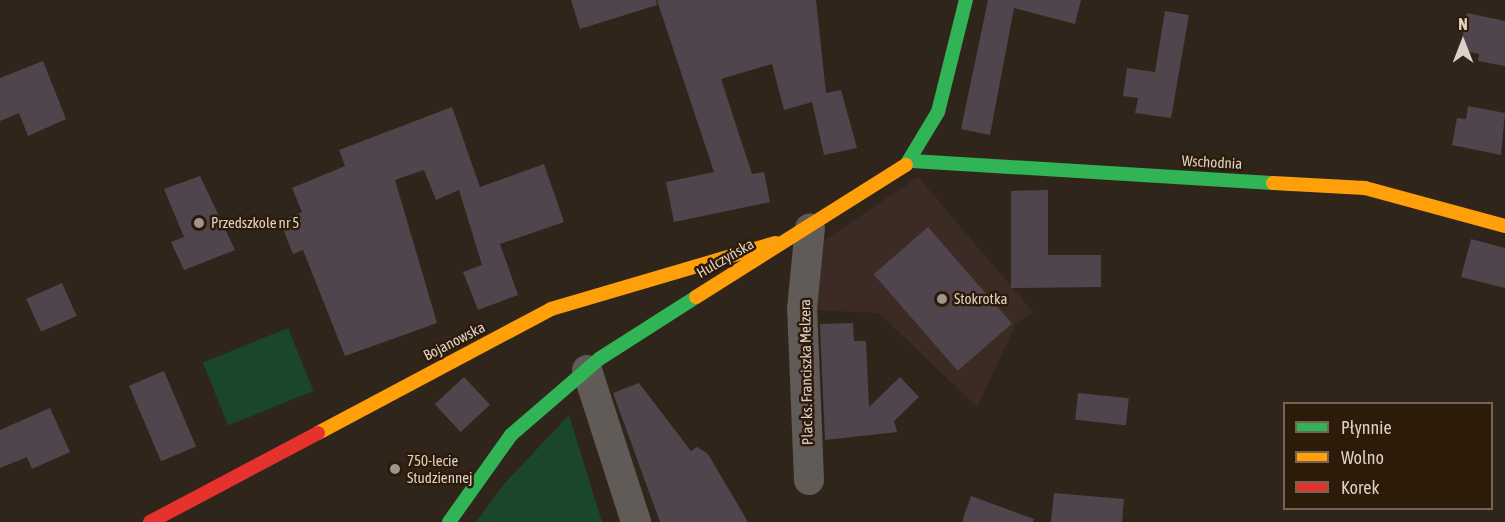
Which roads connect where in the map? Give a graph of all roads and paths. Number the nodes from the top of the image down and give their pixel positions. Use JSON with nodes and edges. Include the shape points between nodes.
{"nodes":[{"id":1,"x":966,"y":0,"type":"edge"},
{"id":2,"x":912,"y":161,"type":"junction"},
{"id":3,"x":1505,"y":226,"type":"edge"},
{"id":4,"x":802,"y":233,"type":"junction"},
{"id":5,"x":587,"y":370,"type":"junction"},
{"id":6,"x":809,"y":480,"type":"dead end"},
{"id":7,"x":150,"y":522,"type":"edge"},
{"id":8,"x":449,"y":522,"type":"edge"},
{"id":9,"x":636,"y":522,"type":"edge"}],
"edges":[{"from":1,"to":2,"type":"street","name":"Hulczyńska","via":[[938,112]]},
{"from":2,"to":3,"type":"street","name":"Wschodnia","via":[[1365,188]]},
{"from":2,"to":4,"type":"street","name":"Hulczyńska"},
{"from":4,"to":5,"type":"street","name":"Hulczyńska","via":[[702,290]]},
{"from":4,"to":6,"type":"street","name":"Plac ks. Franciszka Melzera"},
{"from":4,"to":7,"type":"street","name":"Bojanowska","via":[[551,309]]},
{"from":5,"to":8,"type":"street","name":"Hulczyńska","via":[[511,435]]},
{"from":5,"to":9,"type":"street"}]}
